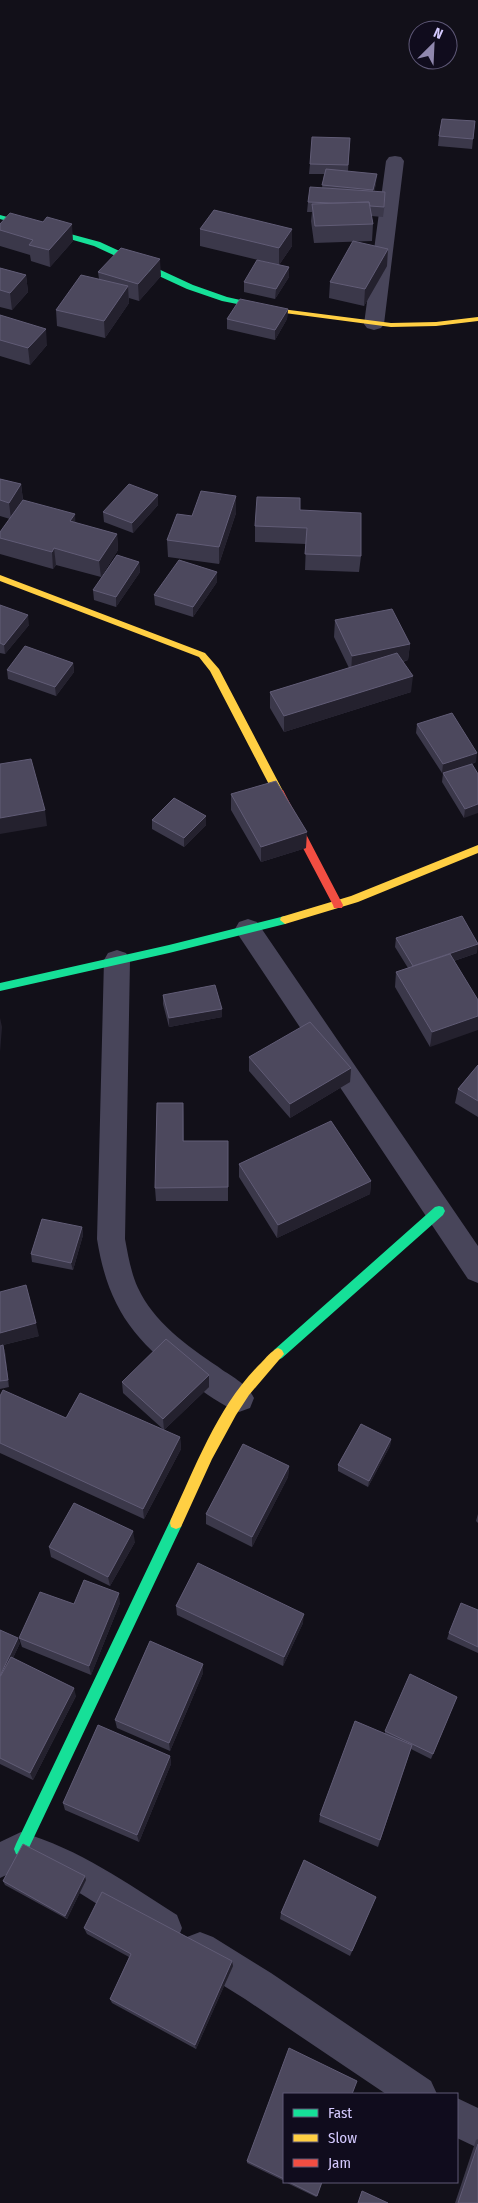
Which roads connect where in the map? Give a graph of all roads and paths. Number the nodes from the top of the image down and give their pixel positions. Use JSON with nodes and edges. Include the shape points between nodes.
{"nodes":[{"id":1,"x":395,"y":160,"type":"dead end"},
{"id":2,"x":0,"y":217,"type":"edge"},
{"id":3,"x":478,"y":319,"type":"edge"},
{"id":4,"x":374,"y":324,"type":"junction"},
{"id":5,"x":0,"y":578,"type":"edge"},
{"id":6,"x":478,"y":849,"type":"edge"},
{"id":7,"x":338,"y":905,"type":"junction"},
{"id":8,"x":248,"y":929,"type":"junction"},
{"id":9,"x":117,"y":960,"type":"junction"},
{"id":10,"x":0,"y":987,"type":"edge"},
{"id":11,"x":438,"y":1211,"type":"junction"},
{"id":12,"x":478,"y":1270,"type":"edge"},
{"id":13,"x":239,"y":1398,"type":"junction"},
{"id":14,"x":10,"y":1855,"type":"edge"},
{"id":15,"x":417,"y":2093,"type":"edge"},
{"id":16,"x":458,"y":2118,"type":"edge"},
{"id":17,"x":478,"y":2129,"type":"edge"}],
"edges":[{"from":1,"to":4,"type":"street"},
{"from":2,"to":4,"type":"street","via":[[97,244],[190,287],[224,299]]},
{"from":3,"to":4,"type":"street","via":[[436,324]]},
{"from":5,"to":7,"type":"street","via":[[202,655],[214,669]]},
{"from":6,"to":7,"type":"street"},
{"from":7,"to":8,"type":"street"},
{"from":8,"to":9,"type":"street"},
{"from":8,"to":11,"type":"street"},
{"from":9,"to":10,"type":"street"},
{"from":9,"to":13,"type":"street","via":[[111,1239],[116,1265],[125,1293],[144,1322],[197,1371]]},
{"from":11,"to":12,"type":"street"},
{"from":11,"to":13,"type":"street","via":[[264,1366]]},
{"from":13,"to":14,"type":"street"},
{"from":14,"to":15,"type":"street","via":[[39,1853],[80,1875],[258,1986]]},
{"from":16,"to":17,"type":"street"}]}
